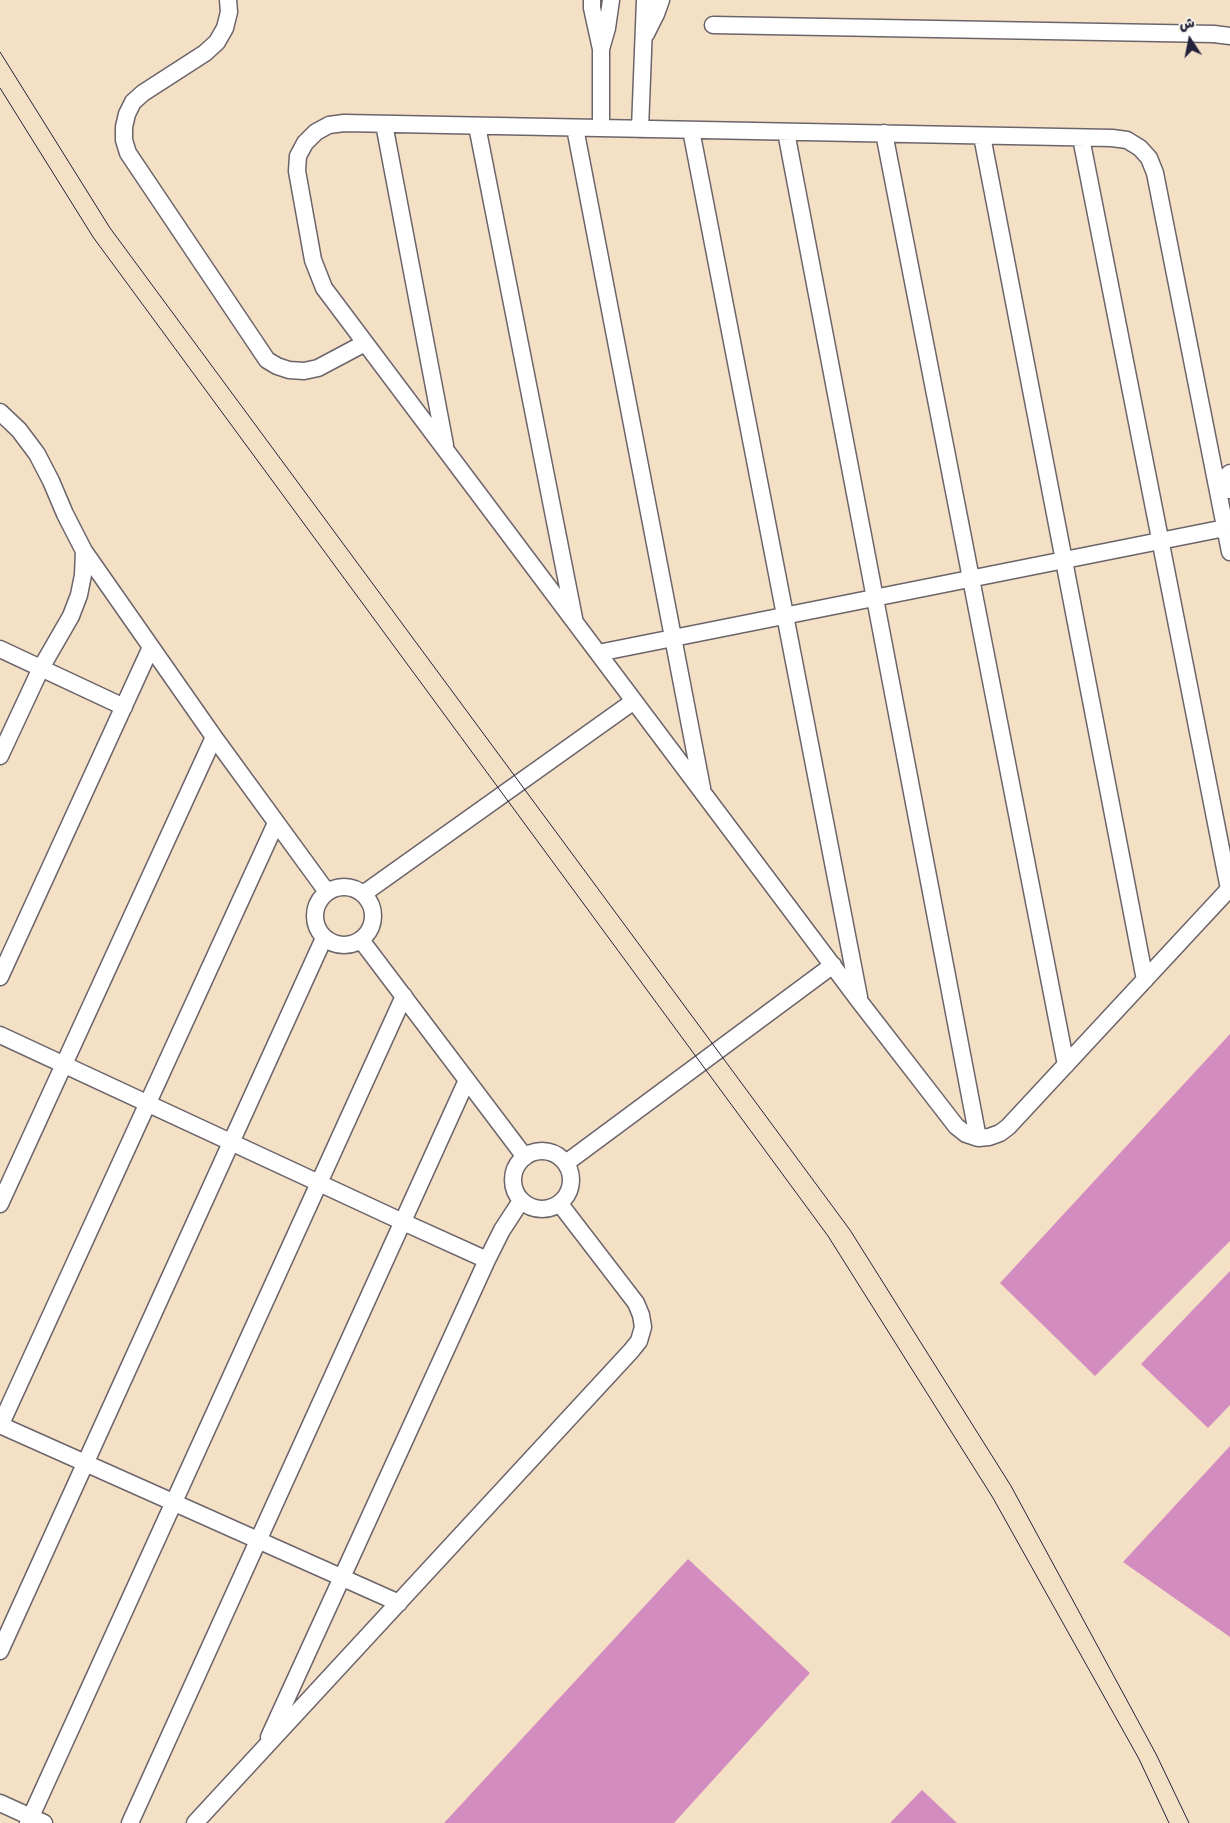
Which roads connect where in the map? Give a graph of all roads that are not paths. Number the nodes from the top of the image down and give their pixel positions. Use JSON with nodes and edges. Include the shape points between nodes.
{"nodes":[{"id":1,"x":228,"y":0,"type":"edge"},
{"id":2,"x":592,"y":0,"type":"edge"},
{"id":3,"x":611,"y":0,"type":"edge"},
{"id":4,"x":645,"y":0,"type":"edge"},
{"id":5,"x":661,"y":0,"type":"edge"},
{"id":6,"x":712,"y":25,"type":"dead end"},
{"id":7,"x":1230,"y":36,"type":"edge"},
{"id":8,"x":644,"y":38,"type":"junction"},
{"id":9,"x":601,"y":49,"type":"junction"},
{"id":10,"x":384,"y":124,"type":"junction"},
{"id":11,"x":478,"y":126,"type":"junction"},
{"id":12,"x":575,"y":128,"type":"junction"},
{"id":13,"x":601,"y":128,"type":"junction"},
{"id":14,"x":640,"y":129,"type":"junction"},
{"id":15,"x":691,"y":130,"type":"junction"},
{"id":16,"x":786,"y":132,"type":"junction"},
{"id":17,"x":884,"y":133,"type":"junction"},
{"id":18,"x":982,"y":136,"type":"junction"},
{"id":19,"x":1080,"y":138,"type":"junction"},
{"id":20,"x":365,"y":343,"type":"junction"},
{"id":21,"x":0,"y":412,"type":"edge"},
{"id":22,"x":445,"y":450,"type":"junction"},
{"id":23,"x":1230,"y":473,"type":"edge"},
{"id":24,"x":1223,"y":488,"type":"edge"},
{"id":25,"x":1225,"y":528,"type":"junction"},
{"id":26,"x":1160,"y":541,"type":"junction"},
{"id":27,"x":84,"y":551,"type":"junction"},
{"id":28,"x":1230,"y":552,"type":"edge"},
{"id":29,"x":1064,"y":560,"type":"junction"},
{"id":30,"x":971,"y":579,"type":"junction"},
{"id":31,"x":875,"y":598,"type":"junction"},
{"id":32,"x":785,"y":616,"type":"junction"},
{"id":33,"x":575,"y":623,"type":"junction"},
{"id":34,"x":673,"y":639,"type":"junction"},
{"id":35,"x":151,"y":647,"type":"junction"},
{"id":36,"x":0,"y":650,"type":"edge"},
{"id":37,"x":598,"y":653,"type":"junction"},
{"id":38,"x":41,"y":668,"type":"junction"},
{"id":39,"x":634,"y":701,"type":"junction"},
{"id":40,"x":124,"y":707,"type":"junction"},
{"id":41,"x":214,"y":737,"type":"junction"},
{"id":42,"x":0,"y":756,"type":"edge"},
{"id":43,"x":703,"y":793,"type":"junction"},
{"id":44,"x":276,"y":823,"type":"junction"},
{"id":45,"x":1230,"y":888,"type":"edge"},
{"id":46,"x":327,"y":892,"type":"junction"},
{"id":47,"x":363,"y":894,"type":"junction"},
{"id":48,"x":324,"y":938,"type":"junction"},
{"id":49,"x":361,"y":940,"type":"junction"},
{"id":50,"x":833,"y":965,"type":"junction"},
{"id":51,"x":0,"y":977,"type":"edge"},
{"id":52,"x":1145,"y":980,"type":"junction"},
{"id":53,"x":404,"y":996,"type":"junction"},
{"id":54,"x":860,"y":1002,"type":"junction"},
{"id":55,"x":0,"y":1035,"type":"edge"},
{"id":56,"x":64,"y":1065,"type":"junction"},
{"id":57,"x":1066,"y":1065,"type":"junction"},
{"id":58,"x":467,"y":1080,"type":"junction"},
{"id":59,"x":147,"y":1104,"type":"junction"},
{"id":60,"x":978,"y":1138,"type":"junction"},
{"id":61,"x":231,"y":1142,"type":"junction"},
{"id":62,"x":525,"y":1157,"type":"junction"},
{"id":63,"x":566,"y":1163,"type":"junction"},
{"id":64,"x":319,"y":1183,"type":"junction"},
{"id":65,"x":521,"y":1201,"type":"junction"},
{"id":66,"x":0,"y":1204,"type":"edge"},
{"id":67,"x":560,"y":1204,"type":"junction"},
{"id":68,"x":403,"y":1222,"type":"junction"},
{"id":69,"x":487,"y":1260,"type":"junction"},
{"id":70,"x":0,"y":1425,"type":"edge"},
{"id":71,"x":86,"y":1463,"type":"junction"},
{"id":72,"x":174,"y":1502,"type":"junction"},
{"id":73,"x":259,"y":1540,"type":"junction"},
{"id":74,"x":342,"y":1577,"type":"junction"},
{"id":75,"x":399,"y":1602,"type":"junction"},
{"id":76,"x":0,"y":1651,"type":"edge"},
{"id":77,"x":263,"y":1750,"type":"junction"},
{"id":78,"x":0,"y":1803,"type":"edge"},
{"id":79,"x":35,"y":1821,"type":"edge"},
{"id":80,"x":130,"y":1823,"type":"edge"},
{"id":81,"x":195,"y":1823,"type":"edge"}],
"edges":[{"from":1,"to":20,"type":"lane","via":[[225,28],[217,42],[133,102],[124,127],[128,153],[267,360],[289,370],[304,371],[318,368]]},
{"from":2,"to":9,"type":"lane"},
{"from":3,"to":9,"type":"lane"},
{"from":4,"to":8,"type":"lane"},
{"from":5,"to":8,"type":"lane"},
{"from":6,"to":7,"type":"lane"},
{"from":8,"to":14,"type":"lane"},
{"from":9,"to":13,"type":"lane"},
{"from":10,"to":11,"type":"lane"},
{"from":10,"to":20,"type":"lane","via":[[329,126],[305,142],[298,156],[297,171],[316,269],[324,288]]},
{"from":10,"to":22,"type":"lane"},
{"from":11,"to":12,"type":"lane"},
{"from":11,"to":33,"type":"lane"},
{"from":12,"to":13,"type":"lane"},
{"from":12,"to":34,"type":"lane"},
{"from":13,"to":14,"type":"lane"},
{"from":14,"to":15,"type":"lane"},
{"from":15,"to":16,"type":"lane"},
{"from":15,"to":32,"type":"lane"},
{"from":16,"to":17,"type":"lane"},
{"from":16,"to":31,"type":"lane"},
{"from":17,"to":18,"type":"lane"},
{"from":17,"to":30,"type":"lane"},
{"from":18,"to":19,"type":"lane"},
{"from":18,"to":29,"type":"lane"},
{"from":19,"to":24,"type":"lane","via":[[1127,140],[1149,158],[1155,173]]},
{"from":19,"to":26,"type":"lane"},
{"from":20,"to":22,"type":"lane"},
{"from":21,"to":27,"type":"lane","via":[[37,454]]},
{"from":22,"to":33,"type":"lane"},
{"from":23,"to":24,"type":"lane"},
{"from":24,"to":25,"type":"lane"},
{"from":25,"to":26,"type":"lane"},
{"from":25,"to":28,"type":"lane"},
{"from":26,"to":29,"type":"lane"},
{"from":26,"to":45,"type":"lane"},
{"from":27,"to":35,"type":"lane"},
{"from":27,"to":38,"type":"lane","via":[[83,575],[71,616]]},
{"from":29,"to":30,"type":"lane"},
{"from":29,"to":52,"type":"lane"},
{"from":30,"to":31,"type":"lane"},
{"from":30,"to":57,"type":"lane"},
{"from":31,"to":32,"type":"lane"},
{"from":31,"to":60,"type":"lane"},
{"from":32,"to":34,"type":"lane"},
{"from":32,"to":54,"type":"lane"},
{"from":33,"to":37,"type":"lane"},
{"from":34,"to":37,"type":"lane"},
{"from":34,"to":43,"type":"lane"},
{"from":35,"to":40,"type":"lane"},
{"from":35,"to":41,"type":"lane"},
{"from":36,"to":38,"type":"lane"},
{"from":37,"to":39,"type":"lane"},
{"from":38,"to":40,"type":"lane"},
{"from":38,"to":42,"type":"lane"},
{"from":39,"to":43,"type":"lane"},
{"from":39,"to":47,"type":"lane"},
{"from":40,"to":51,"type":"lane"},
{"from":41,"to":44,"type":"lane"},
{"from":41,"to":56,"type":"lane"},
{"from":43,"to":50,"type":"lane"},
{"from":44,"to":46,"type":"lane"},
{"from":44,"to":59,"type":"lane"},
{"from":45,"to":52,"type":"lane"},
{"from":46,"to":47,"type":"lane","via":[[339,887],[352,888]]},
{"from":46,"to":48,"type":"lane","via":[[318,902],[314,914]]},
{"from":47,"to":49,"type":"lane","via":[[371,905],[374,918],[370,930]]},
{"from":48,"to":49,"type":"lane","via":[[336,944],[349,945]]},
{"from":48,"to":61,"type":"lane"},
{"from":49,"to":53,"type":"lane"},
{"from":50,"to":54,"type":"lane"},
{"from":50,"to":63,"type":"lane"},
{"from":52,"to":57,"type":"lane"},
{"from":53,"to":58,"type":"lane"},
{"from":53,"to":64,"type":"lane"},
{"from":54,"to":60,"type":"lane","via":[[956,1126]]},
{"from":55,"to":56,"type":"lane"},
{"from":56,"to":59,"type":"lane"},
{"from":56,"to":66,"type":"lane"},
{"from":57,"to":60,"type":"lane","via":[[1000,1134]]},
{"from":58,"to":62,"type":"lane"},
{"from":58,"to":68,"type":"lane"},
{"from":59,"to":61,"type":"lane"},
{"from":59,"to":70,"type":"lane"},
{"from":61,"to":64,"type":"lane"},
{"from":61,"to":71,"type":"lane"},
{"from":62,"to":63,"type":"lane","via":[[547,1151]]},
{"from":62,"to":65,"type":"lane","via":[[513,1178],[515,1192]]},
{"from":63,"to":67,"type":"lane","via":[[571,1173],[571,1185]]},
{"from":64,"to":68,"type":"lane"},
{"from":64,"to":72,"type":"lane"},
{"from":65,"to":67,"type":"lane","via":[[534,1209]]},
{"from":65,"to":69,"type":"lane","via":[[510,1215]]},
{"from":67,"to":75,"type":"lane","via":[[636,1303],[643,1327],[639,1340]]},
{"from":68,"to":69,"type":"lane"},
{"from":68,"to":73,"type":"lane"},
{"from":69,"to":74,"type":"lane"},
{"from":70,"to":71,"type":"lane"},
{"from":71,"to":72,"type":"lane"},
{"from":71,"to":76,"type":"lane"},
{"from":72,"to":73,"type":"lane"},
{"from":72,"to":79,"type":"lane"},
{"from":73,"to":74,"type":"lane"},
{"from":73,"to":80,"type":"lane"},
{"from":74,"to":75,"type":"lane"},
{"from":74,"to":77,"type":"lane"},
{"from":75,"to":77,"type":"lane"},
{"from":77,"to":81,"type":"lane"},
{"from":78,"to":79,"type":"lane"}]}
